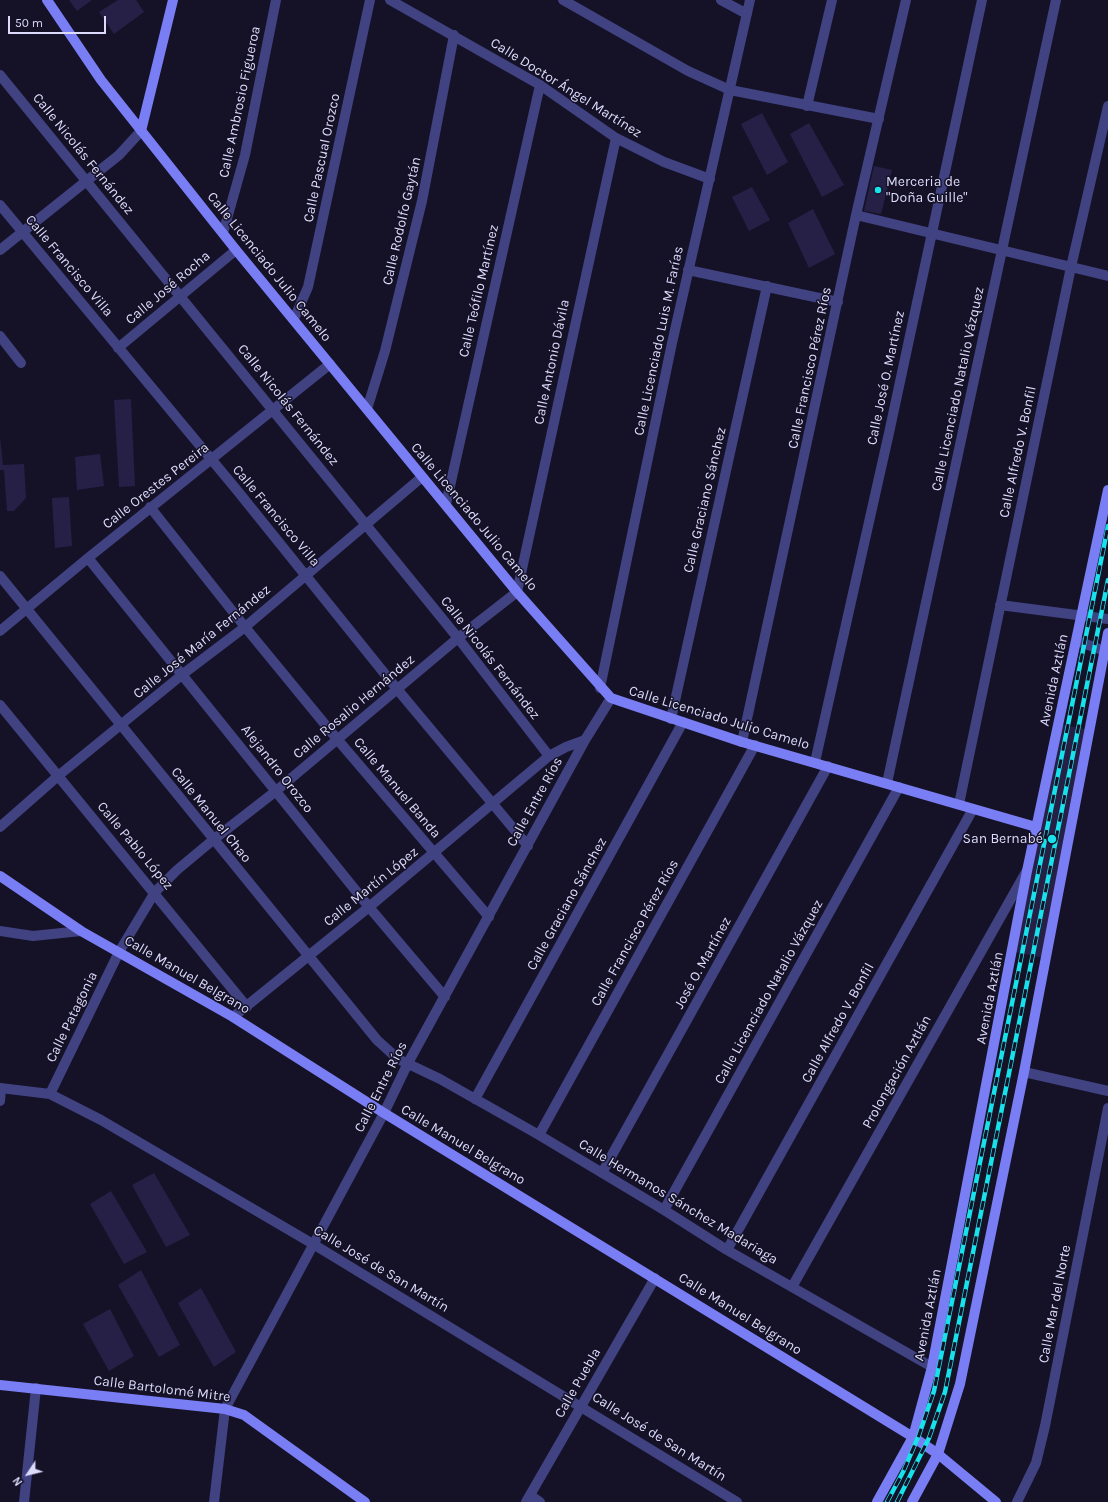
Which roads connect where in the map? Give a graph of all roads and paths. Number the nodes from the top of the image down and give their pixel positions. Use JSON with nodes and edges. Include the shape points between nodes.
{"nodes":[{"id":1,"x":47,"y":0,"type":"edge"},
{"id":2,"x":173,"y":0,"type":"edge"},
{"id":3,"x":276,"y":0,"type":"edge"},
{"id":4,"x":370,"y":0,"type":"edge"},
{"id":5,"x":390,"y":0,"type":"edge"},
{"id":6,"x":563,"y":0,"type":"edge"},
{"id":7,"x":721,"y":0,"type":"edge"},
{"id":8,"x":750,"y":0,"type":"edge"},
{"id":9,"x":832,"y":0,"type":"edge"},
{"id":10,"x":906,"y":0,"type":"edge"},
{"id":11,"x":982,"y":0,"type":"edge"},
{"id":12,"x":1056,"y":0,"type":"edge"},
{"id":13,"x":746,"y":14,"type":"junction"},
{"id":14,"x":454,"y":35,"type":"junction"},
{"id":15,"x":0,"y":75,"type":"edge"},
{"id":16,"x":540,"y":85,"type":"junction"},
{"id":17,"x":730,"y":90,"type":"junction"},
{"id":18,"x":807,"y":106,"type":"junction"},
{"id":19,"x":1108,"y":106,"type":"edge"},
{"id":20,"x":879,"y":119,"type":"junction"},
{"id":21,"x":142,"y":131,"type":"junction"},
{"id":22,"x":616,"y":138,"type":"junction"},
{"id":23,"x":710,"y":179,"type":"junction"},
{"id":24,"x":86,"y":180,"type":"junction"},
{"id":25,"x":0,"y":205,"type":"edge"},
{"id":26,"x":856,"y":215,"type":"junction"},
{"id":27,"x":22,"y":233,"type":"junction"},
{"id":28,"x":223,"y":233,"type":"junction"},
{"id":29,"x":932,"y":233,"type":"junction"},
{"id":30,"x":0,"y":250,"type":"edge"},
{"id":31,"x":236,"y":250,"type":"junction"},
{"id":32,"x":1002,"y":250,"type":"junction"},
{"id":33,"x":1071,"y":267,"type":"junction"},
{"id":34,"x":688,"y":270,"type":"junction"},
{"id":35,"x":1108,"y":276,"type":"edge"},
{"id":36,"x":767,"y":286,"type":"junction"},
{"id":37,"x":180,"y":296,"type":"junction"},
{"id":38,"x":838,"y":302,"type":"junction"},
{"id":39,"x":294,"y":319,"type":"junction"},
{"id":40,"x":0,"y":336,"type":"edge"},
{"id":41,"x":118,"y":348,"type":"junction"},
{"id":42,"x":21,"y":363,"type":"dead end"},
{"id":43,"x":330,"y":364,"type":"junction"},
{"id":44,"x":367,"y":409,"type":"junction"},
{"id":45,"x":274,"y":410,"type":"junction"},
{"id":46,"x":212,"y":460,"type":"junction"},
{"id":47,"x":422,"y":477,"type":"junction"},
{"id":48,"x":1108,"y":490,"type":"edge"},
{"id":49,"x":446,"y":504,"type":"junction"},
{"id":50,"x":150,"y":507,"type":"junction"},
{"id":51,"x":366,"y":524,"type":"junction"},
{"id":52,"x":88,"y":558,"type":"junction"},
{"id":53,"x":307,"y":575,"type":"junction"},
{"id":54,"x":0,"y":576,"type":"edge"},
{"id":55,"x":517,"y":592,"type":"junction"},
{"id":56,"x":1000,"y":605,"type":"junction"},
{"id":57,"x":26,"y":609,"type":"junction"},
{"id":58,"x":1082,"y":615,"type":"junction"},
{"id":59,"x":1108,"y":619,"type":"edge"},
{"id":60,"x":245,"y":627,"type":"junction"},
{"id":61,"x":0,"y":631,"type":"edge"},
{"id":62,"x":1108,"y":633,"type":"edge"},
{"id":63,"x":458,"y":638,"type":"junction"},
{"id":64,"x":1077,"y":641,"type":"junction"},
{"id":65,"x":1106,"y":652,"type":"edge"},
{"id":66,"x":183,"y":674,"type":"junction"},
{"id":67,"x":600,"y":688,"type":"junction"},
{"id":68,"x":397,"y":689,"type":"junction"},
{"id":69,"x":611,"y":698,"type":"junction"},
{"id":70,"x":0,"y":705,"type":"edge"},
{"id":71,"x":671,"y":719,"type":"junction"},
{"id":72,"x":683,"y":722,"type":"junction"},
{"id":73,"x":121,"y":726,"type":"junction"},
{"id":74,"x":337,"y":739,"type":"junction"},
{"id":75,"x":585,"y":740,"type":"junction"},
{"id":76,"x":742,"y":742,"type":"junction"},
{"id":77,"x":755,"y":745,"type":"junction"},
{"id":78,"x":548,"y":756,"type":"junction"},
{"id":79,"x":815,"y":762,"type":"junction"},
{"id":80,"x":828,"y":766,"type":"junction"},
{"id":81,"x":58,"y":776,"type":"junction"},
{"id":82,"x":887,"y":783,"type":"junction"},
{"id":83,"x":899,"y":787,"type":"junction"},
{"id":84,"x":276,"y":792,"type":"junction"},
{"id":85,"x":492,"y":804,"type":"junction"},
{"id":86,"x":959,"y":804,"type":"junction"},
{"id":87,"x":973,"y":809,"type":"junction"},
{"id":88,"x":2,"y":822,"type":"edge"},
{"id":89,"x":1036,"y":827,"type":"junction"},
{"id":90,"x":213,"y":840,"type":"junction"},
{"id":91,"x":528,"y":846,"type":"junction"},
{"id":92,"x":434,"y":853,"type":"junction"},
{"id":93,"x":1027,"y":871,"type":"junction"},
{"id":94,"x":0,"y":876,"type":"edge"},
{"id":95,"x":155,"y":892,"type":"junction"},
{"id":96,"x":369,"y":907,"type":"junction"},
{"id":97,"x":489,"y":917,"type":"junction"},
{"id":98,"x":0,"y":931,"type":"edge"},
{"id":99,"x":81,"y":931,"type":"junction"},
{"id":100,"x":119,"y":952,"type":"junction"},
{"id":101,"x":309,"y":956,"type":"junction"},
{"id":102,"x":445,"y":997,"type":"junction"},
{"id":103,"x":247,"y":1007,"type":"junction"},
{"id":104,"x":233,"y":1017,"type":"junction"},
{"id":105,"x":408,"y":1064,"type":"junction"},
{"id":106,"x":1024,"y":1072,"type":"junction"},
{"id":107,"x":1,"y":1088,"type":"edge"},
{"id":108,"x":1108,"y":1091,"type":"edge"},
{"id":109,"x":50,"y":1094,"type":"junction"},
{"id":110,"x":475,"y":1099,"type":"junction"},
{"id":111,"x":0,"y":1100,"type":"edge"},
{"id":112,"x":1108,"y":1108,"type":"edge"},
{"id":113,"x":384,"y":1113,"type":"junction"},
{"id":114,"x":539,"y":1135,"type":"junction"},
{"id":115,"x":602,"y":1173,"type":"junction"},
{"id":116,"x":664,"y":1210,"type":"junction"},
{"id":117,"x":313,"y":1244,"type":"junction"},
{"id":118,"x":726,"y":1250,"type":"junction"},
{"id":119,"x":655,"y":1278,"type":"junction"},
{"id":120,"x":792,"y":1286,"type":"junction"},
{"id":121,"x":932,"y":1367,"type":"junction"},
{"id":122,"x":0,"y":1385,"type":"edge"},
{"id":123,"x":36,"y":1388,"type":"junction"},
{"id":124,"x":581,"y":1406,"type":"junction"},
{"id":125,"x":225,"y":1409,"type":"junction"},
{"id":126,"x":912,"y":1437,"type":"junction"},
{"id":127,"x":938,"y":1454,"type":"junction"},
{"id":128,"x":528,"y":1499,"type":"edge"},
{"id":129,"x":24,"y":1502,"type":"edge"},
{"id":130,"x":214,"y":1502,"type":"edge"},
{"id":131,"x":363,"y":1502,"type":"edge"},
{"id":132,"x":540,"y":1502,"type":"edge"},
{"id":133,"x":737,"y":1502,"type":"edge"},
{"id":134,"x":877,"y":1502,"type":"edge"},
{"id":135,"x":912,"y":1502,"type":"edge"},
{"id":136,"x":996,"y":1502,"type":"edge"},
{"id":137,"x":1017,"y":1502,"type":"edge"}],
"edges":[{"from":1,"to":21,"type":"street","name":"Calle Licenciado Julio Camelo","via":[[102,80]]},
{"from":2,"to":21,"type":"street"},
{"from":3,"to":28,"type":"street","name":"Calle Ambrosio Figueroa","via":[[245,156]]},
{"from":4,"to":39,"type":"street","name":"Calle Pascual Orozco","via":[[308,286]]},
{"from":5,"to":14,"type":"street","name":"Calle Doctor Ángel Martínez"},
{"from":6,"to":17,"type":"street","via":[[688,71]]},
{"from":7,"to":13,"type":"street"},
{"from":8,"to":13,"type":"street","name":"Calle Licenciado Luis M. Farías"},
{"from":9,"to":18,"type":"street"},
{"from":10,"to":20,"type":"street","name":"Calle Francisco Pérez Ríos"},
{"from":11,"to":29,"type":"street","name":"Calle José O. Martínez"},
{"from":12,"to":32,"type":"street","name":"Calle Licenciado Natalio Vázquez"},
{"from":13,"to":17,"type":"street","name":"Calle Licenciado Luis M. Farías"},
{"from":14,"to":16,"type":"street","name":"Calle Doctor Ángel Martínez"},
{"from":14,"to":44,"type":"street","name":"Calle Rodolfo Gaytán","via":[[422,201],[387,344]]},
{"from":15,"to":24,"type":"street","name":"Calle Nicolás Fernández"},
{"from":16,"to":22,"type":"street","name":"Calle Doctor Ángel Martínez"},
{"from":16,"to":49,"type":"street","name":"Calle Teófilo Martínez"},
{"from":17,"to":18,"type":"street"},
{"from":17,"to":23,"type":"street","name":"Calle Licenciado Luis M. Farías"},
{"from":18,"to":20,"type":"street"},
{"from":19,"to":33,"type":"street","name":"Calle Alfredo V. Bonfil"},
{"from":20,"to":26,"type":"street","name":"Calle Francisco Pérez Ríos"},
{"from":21,"to":24,"type":"street","via":[[119,155]]},
{"from":21,"to":28,"type":"street","name":"Calle Licenciado Julio Camelo"},
{"from":22,"to":23,"type":"street","name":"Calle Doctor Ángel Martínez","via":[[664,162]]},
{"from":22,"to":55,"type":"street","name":"Calle Antonio Dávila"},
{"from":23,"to":34,"type":"street","name":"Calle Licenciado Luis M. Farías"},
{"from":24,"to":27,"type":"street"},
{"from":24,"to":37,"type":"street","name":"Calle Nicolás Fernández"},
{"from":25,"to":27,"type":"street","name":"Calle Francisco Villa"},
{"from":26,"to":29,"type":"street"},
{"from":26,"to":38,"type":"street","name":"Calle Francisco Pérez Ríos"},
{"from":27,"to":30,"type":"street"},
{"from":27,"to":41,"type":"street","name":"Calle Francisco Villa"},
{"from":28,"to":31,"type":"street","name":"Calle Licenciado Julio Camelo"},
{"from":29,"to":32,"type":"street"},
{"from":29,"to":79,"type":"street","name":"Calle José O. Martínez"},
{"from":31,"to":37,"type":"street","name":"Calle José Rocha"},
{"from":31,"to":39,"type":"street","name":"Calle Licenciado Julio Camelo"},
{"from":32,"to":33,"type":"street"},
{"from":32,"to":82,"type":"street","name":"Calle Licenciado Natalio Vázquez"},
{"from":33,"to":35,"type":"street"},
{"from":33,"to":56,"type":"street","name":"Calle Alfredo V. Bonfil"},
{"from":34,"to":36,"type":"street"},
{"from":34,"to":67,"type":"street","name":"Calle Licenciado Luis M. Farías"},
{"from":36,"to":38,"type":"street"},
{"from":36,"to":71,"type":"street","name":"Calle Graciano Sánchez"},
{"from":37,"to":41,"type":"street","name":"Calle José Rocha"},
{"from":37,"to":45,"type":"street","name":"Calle Nicolás Fernández"},
{"from":38,"to":76,"type":"street","name":"Calle Francisco Pérez Ríos"},
{"from":39,"to":43,"type":"street","name":"Calle Licenciado Julio Camelo"},
{"from":40,"to":42,"type":"street"},
{"from":41,"to":46,"type":"street","name":"Calle Francisco Villa"},
{"from":43,"to":44,"type":"street","name":"Calle Licenciado Julio Camelo"},
{"from":43,"to":45,"type":"street","name":"Calle Orestes Pereira"},
{"from":44,"to":47,"type":"street","name":"Calle Licenciado Julio Camelo"},
{"from":45,"to":46,"type":"street","name":"Calle Orestes Pereira"},
{"from":45,"to":51,"type":"street","name":"Calle Nicolás Fernández"},
{"from":46,"to":50,"type":"street","name":"Calle Orestes Pereira"},
{"from":46,"to":53,"type":"street","name":"Calle Francisco Villa"},
{"from":47,"to":49,"type":"street","name":"Calle Licenciado Julio Camelo"},
{"from":47,"to":51,"type":"street","name":"Calle José María Fernández"},
{"from":48,"to":58,"type":"street","name":"Avenida Aztlán"},
{"from":49,"to":55,"type":"street","name":"Calle Licenciado Julio Camelo"},
{"from":50,"to":52,"type":"street","name":"Calle Orestes Pereira"},
{"from":50,"to":60,"type":"street","name":"Calle Manuel Banda"},
{"from":51,"to":53,"type":"street","name":"Calle José María Fernández"},
{"from":51,"to":63,"type":"street","name":"Calle Nicolás Fernández"},
{"from":52,"to":57,"type":"street","name":"Calle Orestes Pereira"},
{"from":52,"to":66,"type":"street","name":"Alejandro Orozco"},
{"from":53,"to":60,"type":"street","name":"Calle José María Fernández"},
{"from":53,"to":68,"type":"street","name":"Calle Francisco Villa"},
{"from":54,"to":57,"type":"street","name":"Calle Manuel Chao"},
{"from":55,"to":63,"type":"street","name":"Calle Rosalio Hernández"},
{"from":55,"to":67,"type":"street","name":"Calle Licenciado Julio Camelo"},
{"from":56,"to":58,"type":"street"},
{"from":56,"to":86,"type":"street","name":"Calle Alfredo V. Bonfil"},
{"from":57,"to":61,"type":"street","name":"Calle Orestes Pereira"},
{"from":57,"to":73,"type":"street","name":"Calle Manuel Chao"},
{"from":58,"to":59,"type":"street"},
{"from":58,"to":64,"type":"street","name":"Avenida Aztlán"},
{"from":60,"to":66,"type":"street","name":"Calle José María Fernández"},
{"from":60,"to":74,"type":"street","name":"Calle Manuel Banda"},
{"from":62,"to":65,"type":"street"},
{"from":63,"to":68,"type":"street","name":"Calle Rosalio Hernández"},
{"from":63,"to":78,"type":"street","name":"Calle Nicolás Fernández"},
{"from":64,"to":65,"type":"street"},
{"from":64,"to":89,"type":"street","name":"Avenida Aztlán"},
{"from":65,"to":106,"type":"street"},
{"from":66,"to":73,"type":"street","name":"Calle José María Fernández"},
{"from":66,"to":84,"type":"street","name":"Alejandro Orozco"},
{"from":67,"to":69,"type":"street","name":"Calle Licenciado Julio Camelo"},
{"from":68,"to":74,"type":"street","name":"Calle Rosalio Hernández"},
{"from":68,"to":85,"type":"street","name":"Calle Francisco Villa"},
{"from":69,"to":71,"type":"street","name":"Calle Licenciado Julio Camelo"},
{"from":69,"to":75,"type":"street","name":"Calle Entre Ríos"},
{"from":70,"to":81,"type":"street","name":"Calle Pablo López"},
{"from":71,"to":72,"type":"street","name":"Calle Licenciado Julio Camelo"},
{"from":72,"to":76,"type":"street","name":"Calle Licenciado Julio Camelo"},
{"from":72,"to":110,"type":"street","name":"Calle Graciano Sánchez"},
{"from":73,"to":81,"type":"street","name":"Calle José María Fernández"},
{"from":73,"to":90,"type":"street","name":"Calle Manuel Chao"},
{"from":74,"to":84,"type":"street","name":"Calle Rosalio Hernández"},
{"from":74,"to":92,"type":"street","name":"Calle Manuel Banda"},
{"from":75,"to":78,"type":"street","name":"Calle Martín López"},
{"from":75,"to":91,"type":"street","name":"Calle Entre Ríos"},
{"from":76,"to":77,"type":"street","name":"Calle Licenciado Julio Camelo"},
{"from":77,"to":79,"type":"street","name":"Calle Licenciado Julio Camelo"},
{"from":77,"to":114,"type":"street","name":"Calle Francisco Pérez Ríos"},
{"from":78,"to":85,"type":"street","name":"Calle Martín López"},
{"from":79,"to":80,"type":"street","name":"Calle Licenciado Julio Camelo"},
{"from":80,"to":82,"type":"street","name":"Calle Licenciado Julio Camelo"},
{"from":80,"to":115,"type":"street","name":"José O. Martínez"},
{"from":81,"to":88,"type":"street","name":"Calle José María Fernández"},
{"from":81,"to":95,"type":"street","name":"Calle Pablo López"},
{"from":82,"to":83,"type":"street","name":"Calle Licenciado Julio Camelo"},
{"from":83,"to":86,"type":"street","name":"Calle Licenciado Julio Camelo"},
{"from":83,"to":116,"type":"street","name":"Calle Licenciado Natalio Vázquez"},
{"from":84,"to":90,"type":"street","name":"Calle Rosalio Hernández"},
{"from":84,"to":96,"type":"street","name":"Alejandro Orozco"},
{"from":85,"to":91,"type":"street","name":"Calle Francisco Villa"},
{"from":85,"to":92,"type":"street","name":"Calle Martín López"},
{"from":86,"to":87,"type":"street","name":"Calle Licenciado Julio Camelo"},
{"from":87,"to":89,"type":"street","name":"Calle Licenciado Julio Camelo"},
{"from":87,"to":118,"type":"street","name":"Calle Alfredo V. Bonfil"},
{"from":89,"to":93,"type":"street","name":"Avenida Aztlán"},
{"from":90,"to":95,"type":"street","name":"Calle Rosalio Hernández"},
{"from":90,"to":101,"type":"street","name":"Calle Manuel Chao"},
{"from":91,"to":97,"type":"street","name":"Calle Entre Ríos"},
{"from":92,"to":96,"type":"street","name":"Calle Martín López"},
{"from":92,"to":97,"type":"street","name":"Calle Manuel Banda"},
{"from":93,"to":120,"type":"street","name":"Prolongación Aztlán"},
{"from":93,"to":121,"type":"street","name":"Avenida Aztlán"},
{"from":94,"to":99,"type":"street","name":"Calle Manuel Belgrano"},
{"from":95,"to":100,"type":"street","name":"Calle Rosalio Hernández"},
{"from":95,"to":103,"type":"street","name":"Calle Pablo López"},
{"from":96,"to":101,"type":"street","name":"Calle Martín López"},
{"from":96,"to":102,"type":"street","name":"Alejandro Orozco"},
{"from":97,"to":102,"type":"street","name":"Calle Entre Ríos"},
{"from":98,"to":99,"type":"street","via":[[33,936]]},
{"from":99,"to":100,"type":"street","name":"Calle Manuel Belgrano"},
{"from":100,"to":104,"type":"street","name":"Calle Manuel Belgrano"},
{"from":100,"to":109,"type":"street","name":"Calle Patagonia"},
{"from":101,"to":103,"type":"street","name":"Calle Martín López"},
{"from":101,"to":105,"type":"street","name":"Calle Manuel Chao","via":[[377,1040],[398,1059]]},
{"from":102,"to":105,"type":"street","name":"Calle Entre Ríos"},
{"from":103,"to":104,"type":"street","name":"Calle Martín López"},
{"from":104,"to":113,"type":"street","name":"Calle Manuel Belgrano"},
{"from":105,"to":110,"type":"street","name":"Calle Hermanos Sánchez Madariaga"},
{"from":105,"to":113,"type":"street","name":"Calle Entre Ríos"},
{"from":106,"to":108,"type":"street"},
{"from":106,"to":127,"type":"street","via":[[960,1384]]},
{"from":107,"to":109,"type":"street","name":"Calle José de San Martín"},
{"from":107,"to":111,"type":"street"},
{"from":109,"to":117,"type":"street","name":"Calle José de San Martín","via":[[101,1120]]},
{"from":110,"to":114,"type":"street","name":"Calle Hermanos Sánchez Madariaga"},
{"from":112,"to":137,"type":"street","name":"Calle Mar del Norte","via":[[1045,1426],[1036,1464]]},
{"from":113,"to":117,"type":"street","name":"Calle Entre Ríos"},
{"from":113,"to":119,"type":"street","name":"Calle Manuel Belgrano"},
{"from":114,"to":115,"type":"street","name":"Calle Hermanos Sánchez Madariaga"},
{"from":115,"to":116,"type":"street","name":"Calle Hermanos Sánchez Madariaga"},
{"from":116,"to":118,"type":"street","name":"Calle Hermanos Sánchez Madariaga"},
{"from":117,"to":124,"type":"street","name":"Calle José de San Martín"},
{"from":117,"to":125,"type":"street","name":"Calle Entre Ríos"},
{"from":118,"to":120,"type":"street","name":"Calle Hermanos Sánchez Madariaga"},
{"from":119,"to":124,"type":"street","name":"Calle Puebla"},
{"from":119,"to":126,"type":"street","name":"Calle Manuel Belgrano"},
{"from":120,"to":121,"type":"street","name":"Calle Hermanos Sánchez Madariaga"},
{"from":121,"to":126,"type":"street","name":"Avenida Aztlán"},
{"from":122,"to":123,"type":"street","name":"Calle Bartolomé Mitre"},
{"from":123,"to":125,"type":"street","name":"Calle Bartolomé Mitre"},
{"from":123,"to":129,"type":"street"},
{"from":124,"to":128,"type":"street","name":"Calle Puebla"},
{"from":124,"to":133,"type":"street","name":"Calle José de San Martín"},
{"from":125,"to":130,"type":"street","name":"Calle Entre Ríos"},
{"from":125,"to":131,"type":"street","name":"Calle Bartolomé Mitre","via":[[244,1415]]},
{"from":126,"to":127,"type":"street","name":"Calle Manuel Belgrano"},
{"from":126,"to":134,"type":"street","name":"Avenida Aztlán"},
{"from":127,"to":135,"type":"street"},
{"from":127,"to":136,"type":"street","name":"Calle Manuel Belgrano"},
{"from":128,"to":132,"type":"street"}]}
